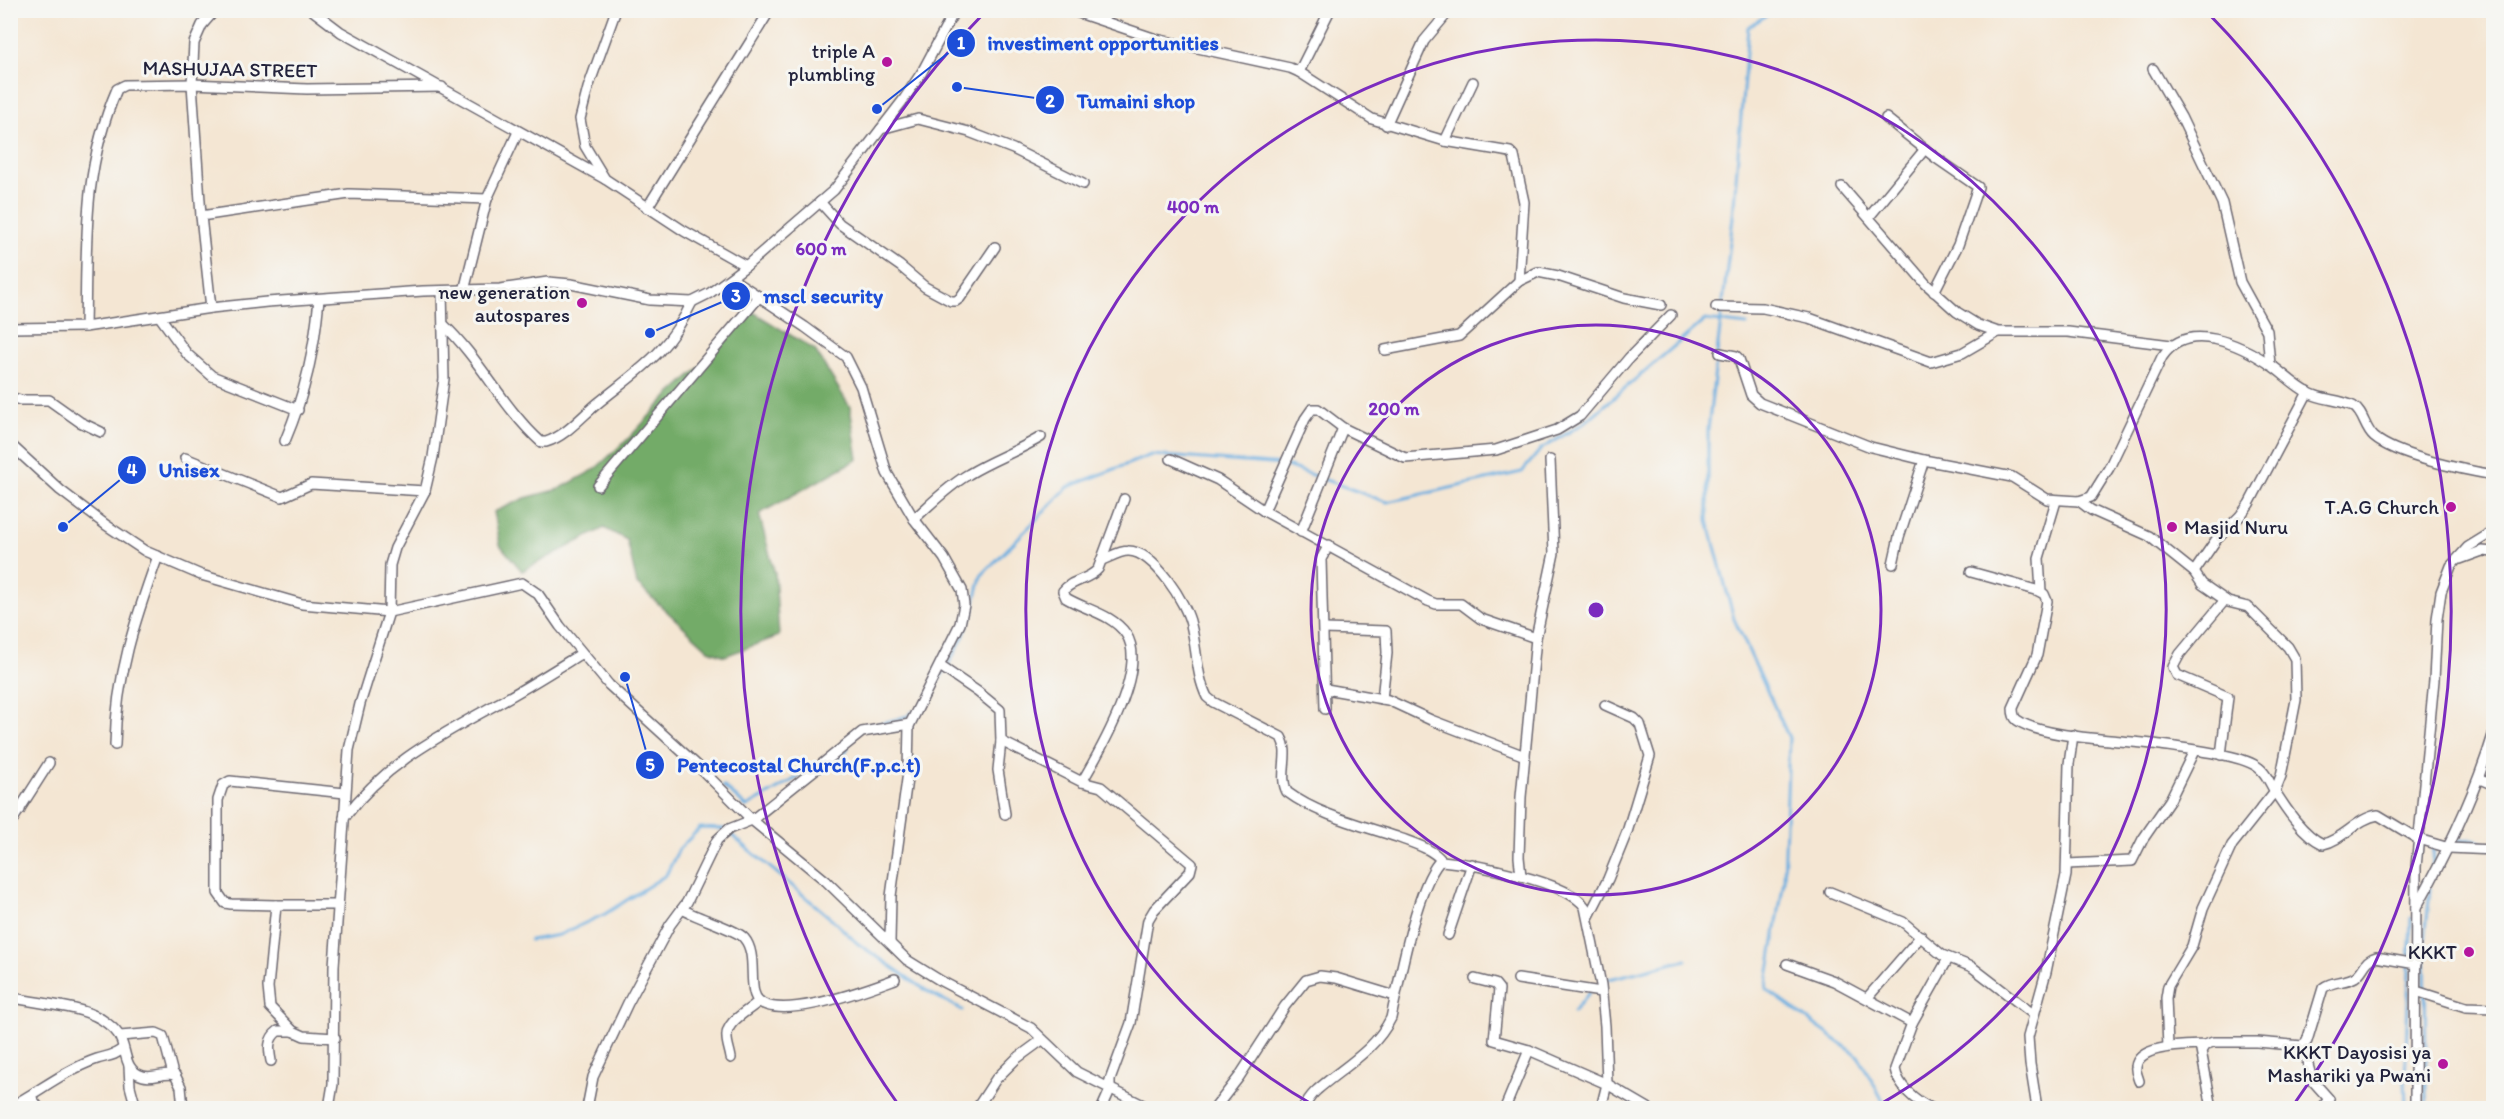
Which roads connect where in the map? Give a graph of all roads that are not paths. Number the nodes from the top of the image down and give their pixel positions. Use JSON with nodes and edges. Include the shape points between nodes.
{"nodes":[{"id":1,"x":215,"y":10,"type":"edge"},
{"id":2,"x":312,"y":10,"type":"edge"},
{"id":3,"x":616,"y":10,"type":"edge"},
{"id":4,"x":771,"y":10,"type":"edge"},
{"id":5,"x":955,"y":10,"type":"edge"},
{"id":6,"x":1070,"y":10,"type":"edge"},
{"id":7,"x":1330,"y":10,"type":"edge"},
{"id":8,"x":1450,"y":10,"type":"edge"},
{"id":9,"x":2153,"y":69,"type":"dead end"},
{"id":10,"x":1299,"y":72,"type":"junction"},
{"id":11,"x":1473,"y":82,"type":"dead end"},
{"id":12,"x":192,"y":84,"type":"junction"},
{"id":13,"x":442,"y":87,"type":"junction"},
{"id":14,"x":1886,"y":118,"type":"dead end"},
{"id":15,"x":1386,"y":125,"type":"junction"},
{"id":16,"x":881,"y":129,"type":"junction"},
{"id":17,"x":518,"y":132,"type":"junction"},
{"id":18,"x":1445,"y":141,"type":"junction"},
{"id":19,"x":1925,"y":149,"type":"junction"},
{"id":20,"x":605,"y":179,"type":"junction"},
{"id":21,"x":1083,"y":184,"type":"dead end"},
{"id":22,"x":1842,"y":187,"type":"dead end"},
{"id":23,"x":487,"y":199,"type":"junction"},
{"id":24,"x":820,"y":202,"type":"junction"},
{"id":25,"x":647,"y":208,"type":"junction"},
{"id":26,"x":201,"y":216,"type":"junction"},
{"id":27,"x":1869,"y":217,"type":"junction"},
{"id":28,"x":995,"y":248,"type":"dead end"},
{"id":29,"x":746,"y":266,"type":"junction"},
{"id":30,"x":731,"y":278,"type":"junction"},
{"id":31,"x":1519,"y":281,"type":"junction"},
{"id":32,"x":442,"y":291,"type":"junction"},
{"id":33,"x":464,"y":291,"type":"junction"},
{"id":34,"x":1934,"y":292,"type":"junction"},
{"id":35,"x":759,"y":297,"type":"junction"},
{"id":36,"x":320,"y":299,"type":"junction"},
{"id":37,"x":692,"y":302,"type":"junction"},
{"id":38,"x":1661,"y":305,"type":"dead end"},
{"id":39,"x":1716,"y":307,"type":"dead end"},
{"id":40,"x":211,"y":308,"type":"junction"},
{"id":41,"x":1671,"y":315,"type":"dead end"},
{"id":42,"x":160,"y":317,"type":"junction"},
{"id":43,"x":444,"y":325,"type":"junction"},
{"id":44,"x":85,"y":327,"type":"junction"},
{"id":45,"x":10,"y":328,"type":"edge"},
{"id":46,"x":1998,"y":332,"type":"junction"},
{"id":47,"x":2171,"y":345,"type":"junction"},
{"id":48,"x":1384,"y":350,"type":"dead end"},
{"id":49,"x":1720,"y":353,"type":"dead end"},
{"id":50,"x":2270,"y":364,"type":"junction"},
{"id":51,"x":2308,"y":392,"type":"junction"},
{"id":52,"x":10,"y":397,"type":"edge"},
{"id":53,"x":298,"y":410,"type":"junction"},
{"id":54,"x":1343,"y":428,"type":"junction"},
{"id":55,"x":101,"y":432,"type":"dead end"},
{"id":56,"x":1041,"y":437,"type":"dead end"},
{"id":57,"x":285,"y":441,"type":"dead end"},
{"id":58,"x":10,"y":444,"type":"edge"},
{"id":59,"x":185,"y":458,"type":"dead end"},
{"id":60,"x":1172,"y":459,"type":"dead end"},
{"id":61,"x":1550,"y":460,"type":"dead end"},
{"id":62,"x":1924,"y":460,"type":"junction"},
{"id":63,"x":2493,"y":475,"type":"edge"},
{"id":64,"x":598,"y":486,"type":"dead end"},
{"id":65,"x":425,"y":491,"type":"junction"},
{"id":66,"x":1124,"y":499,"type":"dead end"},
{"id":67,"x":2056,"y":501,"type":"junction"},
{"id":68,"x":2079,"y":501,"type":"junction"},
{"id":69,"x":1264,"y":511,"type":"junction"},
{"id":70,"x":914,"y":519,"type":"junction"},
{"id":71,"x":2493,"y":531,"type":"edge"},
{"id":72,"x":1301,"y":532,"type":"junction"},
{"id":73,"x":1329,"y":545,"type":"junction"},
{"id":74,"x":2493,"y":552,"type":"edge"},
{"id":75,"x":158,"y":556,"type":"junction"},
{"id":76,"x":1102,"y":560,"type":"junction"},
{"id":77,"x":2455,"y":561,"type":"junction"},
{"id":78,"x":1893,"y":564,"type":"dead end"},
{"id":79,"x":1971,"y":572,"type":"dead end"},
{"id":80,"x":2194,"y":572,"type":"junction"},
{"id":81,"x":2041,"y":592,"type":"junction"},
{"id":82,"x":2225,"y":600,"type":"junction"},
{"id":83,"x":389,"y":612,"type":"junction"},
{"id":84,"x":1324,"y":629,"type":"junction"},
{"id":85,"x":1536,"y":638,"type":"junction"},
{"id":86,"x":582,"y":653,"type":"junction"},
{"id":87,"x":940,"y":666,"type":"junction"},
{"id":88,"x":1326,"y":689,"type":"junction"},
{"id":89,"x":1382,"y":699,"type":"junction"},
{"id":90,"x":1605,"y":705,"type":"dead end"},
{"id":91,"x":1325,"y":709,"type":"dead end"},
{"id":92,"x":909,"y":725,"type":"junction"},
{"id":93,"x":2493,"y":732,"type":"edge"},
{"id":94,"x":2073,"y":735,"type":"junction"},
{"id":95,"x":1001,"y":741,"type":"junction"},
{"id":96,"x":115,"y":745,"type":"dead end"},
{"id":97,"x":2194,"y":751,"type":"junction"},
{"id":98,"x":2221,"y":755,"type":"junction"},
{"id":99,"x":1525,"y":756,"type":"junction"},
{"id":100,"x":49,"y":764,"type":"dead end"},
{"id":101,"x":2480,"y":779,"type":"junction"},
{"id":102,"x":1082,"y":782,"type":"junction"},
{"id":103,"x":2493,"y":785,"type":"edge"},
{"id":104,"x":2275,"y":791,"type":"junction"},
{"id":105,"x":345,"y":793,"type":"junction"},
{"id":106,"x":10,"y":799,"type":"edge"},
{"id":107,"x":20,"y":810,"type":"junction"},
{"id":108,"x":1005,"y":814,"type":"dead end"},
{"id":109,"x":344,"y":818,"type":"junction"},
{"id":110,"x":752,"y":820,"type":"junction"},
{"id":111,"x":10,"y":824,"type":"edge"},
{"id":112,"x":2418,"y":839,"type":"junction"},
{"id":113,"x":2449,"y":848,"type":"junction"},
{"id":114,"x":2493,"y":850,"type":"edge"},
{"id":115,"x":1442,"y":861,"type":"junction"},
{"id":116,"x":1472,"y":864,"type":"junction"},
{"id":117,"x":2067,"y":864,"type":"junction"},
{"id":118,"x":1521,"y":876,"type":"junction"},
{"id":119,"x":1830,"y":892,"type":"dead end"},
{"id":120,"x":276,"y":904,"type":"junction"},
{"id":121,"x":338,"y":905,"type":"junction"},
{"id":122,"x":2416,"y":908,"type":"junction"},
{"id":123,"x":682,"y":909,"type":"junction"},
{"id":124,"x":1588,"y":918,"type":"junction"},
{"id":125,"x":1448,"y":935,"type":"dead end"},
{"id":126,"x":1921,"y":936,"type":"junction"},
{"id":127,"x":890,"y":942,"type":"junction"},
{"id":128,"x":1948,"y":958,"type":"junction"},
{"id":129,"x":1786,"y":964,"type":"dead end"},
{"id":130,"x":2416,"y":964,"type":"junction"},
{"id":131,"x":896,"y":979,"type":"dead end"},
{"id":132,"x":1475,"y":979,"type":"dead end"},
{"id":133,"x":1518,"y":980,"type":"dead end"},
{"id":134,"x":2416,"y":991,"type":"junction"},
{"id":135,"x":1601,"y":992,"type":"junction"},
{"id":136,"x":1395,"y":996,"type":"junction"},
{"id":137,"x":10,"y":997,"type":"edge"},
{"id":138,"x":1868,"y":998,"type":"junction"},
{"id":139,"x":759,"y":1000,"type":"junction"},
{"id":140,"x":2493,"y":1008,"type":"edge"},
{"id":141,"x":2033,"y":1014,"type":"junction"},
{"id":142,"x":1912,"y":1023,"type":"junction"},
{"id":143,"x":293,"y":1031,"type":"junction"},
{"id":144,"x":120,"y":1036,"type":"junction"},
{"id":145,"x":335,"y":1038,"type":"junction"},
{"id":146,"x":1042,"y":1040,"type":"junction"},
{"id":147,"x":2205,"y":1045,"type":"junction"},
{"id":148,"x":2303,"y":1046,"type":"junction"},
{"id":149,"x":2168,"y":1047,"type":"junction"},
{"id":150,"x":123,"y":1048,"type":"junction"},
{"id":151,"x":1529,"y":1050,"type":"junction"},
{"id":152,"x":731,"y":1058,"type":"dead end"},
{"id":153,"x":271,"y":1061,"type":"dead end"},
{"id":154,"x":129,"y":1066,"type":"junction"},
{"id":155,"x":173,"y":1074,"type":"junction"},
{"id":156,"x":2139,"y":1081,"type":"dead end"},
{"id":157,"x":1607,"y":1084,"type":"junction"},
{"id":158,"x":1110,"y":1090,"type":"junction"},
{"id":159,"x":30,"y":1096,"type":"junction"},
{"id":160,"x":10,"y":1107,"type":"edge"},
{"id":161,"x":39,"y":1108,"type":"edge"},
{"id":162,"x":136,"y":1108,"type":"edge"},
{"id":163,"x":183,"y":1108,"type":"edge"},
{"id":164,"x":329,"y":1108,"type":"edge"},
{"id":165,"x":587,"y":1108,"type":"edge"},
{"id":166,"x":977,"y":1108,"type":"edge"},
{"id":167,"x":1102,"y":1108,"type":"edge"},
{"id":168,"x":1149,"y":1108,"type":"edge"},
{"id":169,"x":1215,"y":1108,"type":"edge"},
{"id":170,"x":1303,"y":1108,"type":"edge"},
{"id":171,"x":1505,"y":1108,"type":"edge"},
{"id":172,"x":1601,"y":1108,"type":"edge"},
{"id":173,"x":1647,"y":1108,"type":"edge"},
{"id":174,"x":1931,"y":1108,"type":"edge"},
{"id":175,"x":2037,"y":1108,"type":"edge"},
{"id":176,"x":2212,"y":1108,"type":"edge"},
{"id":177,"x":2322,"y":1108,"type":"edge"},
{"id":178,"x":2415,"y":1108,"type":"edge"}],
"edges":[{"from":1,"to":12,"type":"street","via":[[194,43]]},
{"from":2,"to":13,"type":"street","via":[[341,32]]},
{"from":3,"to":20,"type":"street","via":[[580,119],[585,146]]},
{"from":4,"to":25,"type":"street"},
{"from":5,"to":16,"type":"street","via":[[922,72]]},
{"from":6,"to":10,"type":"street","via":[[1156,39]]},
{"from":7,"to":10,"type":"street"},
{"from":8,"to":15,"type":"street","via":[[1424,41]]},
{"from":9,"to":50,"type":"street","via":[[2222,203],[2240,282],[2267,331]]},
{"from":10,"to":15,"type":"street"},
{"from":11,"to":18,"type":"street"},
{"from":12,"to":13,"type":"street","name":"MASHUJAA STREET","via":[[307,89]]},
{"from":12,"to":26,"type":"street"},
{"from":12,"to":44,"type":"street","name":"MASHUJAA STREET","via":[[124,85],[117,89],[90,184]]},
{"from":13,"to":17,"type":"street"},
{"from":14,"to":19,"type":"street"},
{"from":15,"to":18,"type":"street"},
{"from":16,"to":21,"type":"street","via":[[915,120],[969,132]]},
{"from":16,"to":24,"type":"street"},
{"from":17,"to":20,"type":"street"},
{"from":17,"to":23,"type":"street"},
{"from":18,"to":31,"type":"street","via":[[1503,150],[1514,156],[1524,202]]},
{"from":19,"to":27,"type":"street"},
{"from":19,"to":34,"type":"street","via":[[1978,188],[1958,245]]},
{"from":20,"to":25,"type":"street"},
{"from":22,"to":27,"type":"street"},
{"from":23,"to":26,"type":"street","via":[[348,194]]},
{"from":23,"to":33,"type":"street"},
{"from":24,"to":28,"type":"street","via":[[840,224],[925,287],[953,302],[960,298]]},
{"from":24,"to":29,"type":"street"},
{"from":25,"to":29,"type":"street"},
{"from":26,"to":40,"type":"street"},
{"from":27,"to":34,"type":"street"},
{"from":29,"to":30,"type":"street"},
{"from":30,"to":35,"type":"street"},
{"from":30,"to":37,"type":"street"},
{"from":31,"to":38,"type":"street","via":[[1529,274],[1547,273],[1623,298]]},
{"from":31,"to":48,"type":"street","via":[[1459,336]]},
{"from":32,"to":33,"type":"street"},
{"from":32,"to":36,"type":"street"},
{"from":32,"to":43,"type":"street"},
{"from":33,"to":37,"type":"street","via":[[548,282],[650,300]]},
{"from":34,"to":46,"type":"street","via":[[1971,322]]},
{"from":35,"to":64,"type":"street"},
{"from":35,"to":70,"type":"street","via":[[846,357],[861,387],[887,473]]},
{"from":36,"to":40,"type":"street"},
{"from":36,"to":53,"type":"street","via":[[314,354]]},
{"from":37,"to":43,"type":"street","via":[[677,330],[655,357],[546,442],[519,418],[474,356]]},
{"from":39,"to":46,"type":"street","via":[[1763,308],[1809,318],[1931,362],[1962,353]]},
{"from":40,"to":42,"type":"street"},
{"from":41,"to":54,"type":"street","via":[[1580,416],[1557,430],[1496,450],[1411,459],[1397,456]]},
{"from":42,"to":44,"type":"street"},
{"from":42,"to":53,"type":"street","via":[[188,354],[212,376]]},
{"from":43,"to":65,"type":"street","via":[[442,402]]},
{"from":44,"to":45,"type":"street"},
{"from":46,"to":47,"type":"street","via":[[2068,332]]},
{"from":47,"to":50,"type":"street","via":[[2191,338],[2222,342]]},
{"from":47,"to":68,"type":"street","via":[[2154,372],[2109,468],[2091,497]]},
{"from":49,"to":62,"type":"street","via":[[1739,359],[1751,395],[1760,403],[1855,442]]},
{"from":50,"to":51,"type":"street"},
{"from":51,"to":63,"type":"street","via":[[2353,406],[2374,437],[2399,450]]},
{"from":51,"to":80,"type":"street","via":[[2249,504],[2216,540]]},
{"from":52,"to":55,"type":"street","via":[[49,400]]},
{"from":53,"to":57,"type":"street"},
{"from":54,"to":69,"type":"street","via":[[1318,409],[1310,410]]},
{"from":54,"to":72,"type":"street"},
{"from":56,"to":70,"type":"street","via":[[964,477]]},
{"from":58,"to":75,"type":"street","via":[[87,511]]},
{"from":59,"to":65,"type":"street","via":[[282,497],[311,484]]},
{"from":60,"to":69,"type":"street","via":[[1218,480]]},
{"from":61,"to":85,"type":"street","via":[[1553,562]]},
{"from":62,"to":67,"type":"street","via":[[2012,477]]},
{"from":62,"to":78,"type":"street"},
{"from":65,"to":83,"type":"street","via":[[394,548]]},
{"from":66,"to":76,"type":"street"},
{"from":67,"to":68,"type":"street"},
{"from":67,"to":81,"type":"street","via":[[2039,558]]},
{"from":68,"to":80,"type":"street","via":[[2149,536]]},
{"from":69,"to":72,"type":"street"},
{"from":70,"to":87,"type":"street","via":[[944,558],[964,599],[960,624]]},
{"from":71,"to":77,"type":"street","via":[[2474,542]]},
{"from":72,"to":73,"type":"street"},
{"from":73,"to":84,"type":"street","via":[[1322,559]]},
{"from":73,"to":85,"type":"street","via":[[1436,604],[1461,604],[1481,619]]},
{"from":74,"to":77,"type":"street","via":[[2482,551]]},
{"from":75,"to":83,"type":"street","via":[[201,575],[302,604]]},
{"from":75,"to":96,"type":"street","via":[[122,667]]},
{"from":76,"to":102,"type":"street","via":[[1095,573],[1066,587],[1064,595],[1103,615],[1126,634],[1131,663],[1123,700]]},
{"from":76,"to":115,"type":"street","via":[[1133,551],[1165,577],[1189,617],[1207,697],[1281,737],[1287,792],[1335,815],[1417,845]]},
{"from":77,"to":112,"type":"street","via":[[2444,580],[2437,620]]},
{"from":79,"to":81,"type":"street"},
{"from":80,"to":82,"type":"street","via":[[2200,582]]},
{"from":81,"to":94,"type":"street","via":[[2047,603],[2037,655],[2013,715],[2034,727]]},
{"from":82,"to":98,"type":"street","via":[[2173,667],[2177,675],[2228,697]]},
{"from":82,"to":104,"type":"street","via":[[2251,610],[2295,659],[2296,700]]},
{"from":83,"to":86,"type":"street","via":[[522,583],[538,594]]},
{"from":83,"to":105,"type":"street","via":[[354,724]]},
{"from":84,"to":88,"type":"street"},
{"from":84,"to":89,"type":"street","via":[[1386,631]]},
{"from":85,"to":99,"type":"street"},
{"from":86,"to":109,"type":"street","via":[[412,752],[366,790]]},
{"from":86,"to":110,"type":"street","via":[[609,685]]},
{"from":87,"to":92,"type":"street"},
{"from":87,"to":95,"type":"street","via":[[997,706],[1001,714]]},
{"from":88,"to":89,"type":"street"},
{"from":88,"to":91,"type":"street"},
{"from":89,"to":99,"type":"street"},
{"from":90,"to":124,"type":"street","via":[[1640,724],[1650,756],[1627,832]]},
{"from":92,"to":110,"type":"street","via":[[862,732]]},
{"from":92,"to":127,"type":"street","via":[[908,772],[891,896]]},
{"from":93,"to":101,"type":"street"},
{"from":94,"to":97,"type":"street"},
{"from":94,"to":117,"type":"street"},
{"from":95,"to":102,"type":"street"},
{"from":95,"to":108,"type":"street","via":[[998,770]]},
{"from":97,"to":98,"type":"street"},
{"from":97,"to":117,"type":"street","via":[[2170,800],[2132,861]]},
{"from":98,"to":104,"type":"street","via":[[2259,768]]},
{"from":99,"to":118,"type":"street","via":[[1519,839]]},
{"from":100,"to":107,"type":"street"},
{"from":101,"to":103,"type":"street"},
{"from":101,"to":113,"type":"street"},
{"from":102,"to":158,"type":"street","via":[[1101,787],[1192,864],[1148,920],[1131,1023]]},
{"from":104,"to":112,"type":"street","via":[[2312,837],[2324,844],[2378,815]]},
{"from":104,"to":149,"type":"street","via":[[2232,845],[2203,908],[2192,946],[2168,986]]},
{"from":105,"to":109,"type":"street"},
{"from":105,"to":120,"type":"street","via":[[230,781],[222,785],[218,800],[218,893],[225,903]]},
{"from":106,"to":107,"type":"street"},
{"from":107,"to":111,"type":"street"},
{"from":109,"to":121,"type":"street"},
{"from":110,"to":123,"type":"street","via":[[717,840]]},
{"from":110,"to":127,"type":"street","via":[[826,881]]},
{"from":112,"to":113,"type":"street"},
{"from":112,"to":122,"type":"street"},
{"from":113,"to":114,"type":"street"},
{"from":113,"to":122,"type":"street"},
{"from":115,"to":116,"type":"street"},
{"from":115,"to":136,"type":"street","via":[[1433,870],[1423,897]]},
{"from":116,"to":118,"type":"street"},
{"from":116,"to":125,"type":"street"},
{"from":117,"to":141,"type":"street","via":[[2055,931]]},
{"from":118,"to":124,"type":"street","via":[[1577,899]]},
{"from":119,"to":126,"type":"street","via":[[1904,922]]},
{"from":120,"to":121,"type":"street"},
{"from":120,"to":143,"type":"street","via":[[268,987],[270,1007]]},
{"from":121,"to":145,"type":"street"},
{"from":122,"to":130,"type":"street"},
{"from":123,"to":139,"type":"street","via":[[745,938],[754,992]]},
{"from":123,"to":165,"type":"street","via":[[628,1003],[593,1077]]},
{"from":124,"to":135,"type":"street"},
{"from":126,"to":128,"type":"street"},
{"from":126,"to":138,"type":"street"},
{"from":127,"to":146,"type":"street","via":[[907,960],[1031,1028]]},
{"from":128,"to":141,"type":"street","via":[[1971,967]]},
{"from":128,"to":142,"type":"street"},
{"from":129,"to":138,"type":"street","via":[[1824,976]]},
{"from":130,"to":134,"type":"street"},
{"from":130,"to":148,"type":"street","via":[[2370,958],[2355,976],[2329,983],[2323,988]]},
{"from":131,"to":139,"type":"street","via":[[812,1005],[772,1006]]},
{"from":132,"to":151,"type":"street","via":[[1495,984],[1499,989],[1493,1040]]},
{"from":133,"to":135,"type":"street"},
{"from":134,"to":140,"type":"street","via":[[2466,1007]]},
{"from":134,"to":178,"type":"street"},
{"from":135,"to":157,"type":"street"},
{"from":136,"to":169,"type":"street","via":[[1336,978],[1320,976],[1306,980]]},
{"from":136,"to":170,"type":"street","via":[[1391,1018],[1378,1040],[1316,1091]]},
{"from":137,"to":144,"type":"street","via":[[92,1014]]},
{"from":138,"to":142,"type":"street"},
{"from":139,"to":152,"type":"street","via":[[729,1028]]},
{"from":141,"to":175,"type":"street","via":[[2028,1046]]},
{"from":142,"to":174,"type":"street","via":[[1896,1073],[1904,1087]]},
{"from":143,"to":145,"type":"street","via":[[304,1036]]},
{"from":143,"to":153,"type":"street","via":[[278,1031],[272,1036]]},
{"from":144,"to":150,"type":"street"},
{"from":144,"to":155,"type":"street","via":[[163,1036]]},
{"from":145,"to":164,"type":"street"},
{"from":146,"to":158,"type":"street","via":[[1077,1072]]},
{"from":146,"to":166,"type":"street","via":[[996,1078]]},
{"from":147,"to":148,"type":"street","via":[[2258,1042]]},
{"from":147,"to":149,"type":"street"},
{"from":147,"to":176,"type":"street","via":[[2201,1051]]},
{"from":148,"to":177,"type":"street","via":[[2312,1080],[2329,1099]]},
{"from":149,"to":156,"type":"street","via":[[2152,1050],[2140,1059],[2136,1068]]},
{"from":150,"to":154,"type":"street"},
{"from":150,"to":159,"type":"street","via":[[56,1078]]},
{"from":151,"to":157,"type":"street"},
{"from":151,"to":171,"type":"street"},
{"from":154,"to":155,"type":"street","via":[[146,1077]]},
{"from":154,"to":162,"type":"street"},
{"from":155,"to":163,"type":"street","via":[[181,1087]]},
{"from":157,"to":172,"type":"street"},
{"from":157,"to":173,"type":"street"},
{"from":158,"to":167,"type":"street"},
{"from":158,"to":168,"type":"street"},
{"from":159,"to":160,"type":"street"},
{"from":159,"to":161,"type":"street"}]}
